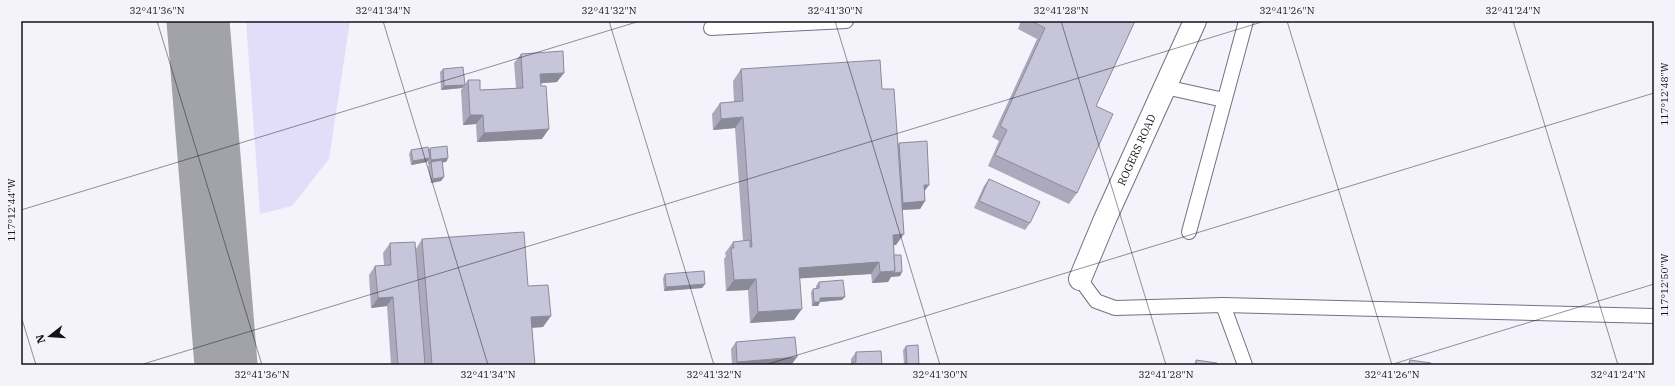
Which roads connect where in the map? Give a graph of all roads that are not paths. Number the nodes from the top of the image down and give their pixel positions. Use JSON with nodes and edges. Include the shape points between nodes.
{"nodes":[{"id":1,"x":846,"y":21,"type":"edge"},
{"id":2,"x":1195,"y":21,"type":"edge"},
{"id":3,"x":1246,"y":21,"type":"edge"},
{"id":4,"x":711,"y":28,"type":"dead end"},
{"id":5,"x":1165,"y":88,"type":"junction"},
{"id":6,"x":1224,"y":100,"type":"junction"},
{"id":7,"x":1189,"y":232,"type":"dead end"},
{"id":8,"x":1080,"y":279,"type":"joint"},
{"id":9,"x":1223,"y":305,"type":"junction"},
{"id":10,"x":1654,"y":316,"type":"edge"},
{"id":11,"x":1245,"y":365,"type":"edge"}],
"edges":[{"from":1,"to":4,"type":"lane"},
{"from":2,"to":5,"type":"street","name":"ROGERS ROAD"},
{"from":3,"to":6,"type":"lane"},
{"from":5,"to":6,"type":"lane"},
{"from":5,"to":8,"type":"street","name":"ROGERS ROAD"},
{"from":6,"to":7,"type":"lane"},
{"from":8,"to":9,"type":"lane","via":[[1096,301],[1115,308]]},
{"from":9,"to":10,"type":"lane"},
{"from":9,"to":11,"type":"lane"}]}
